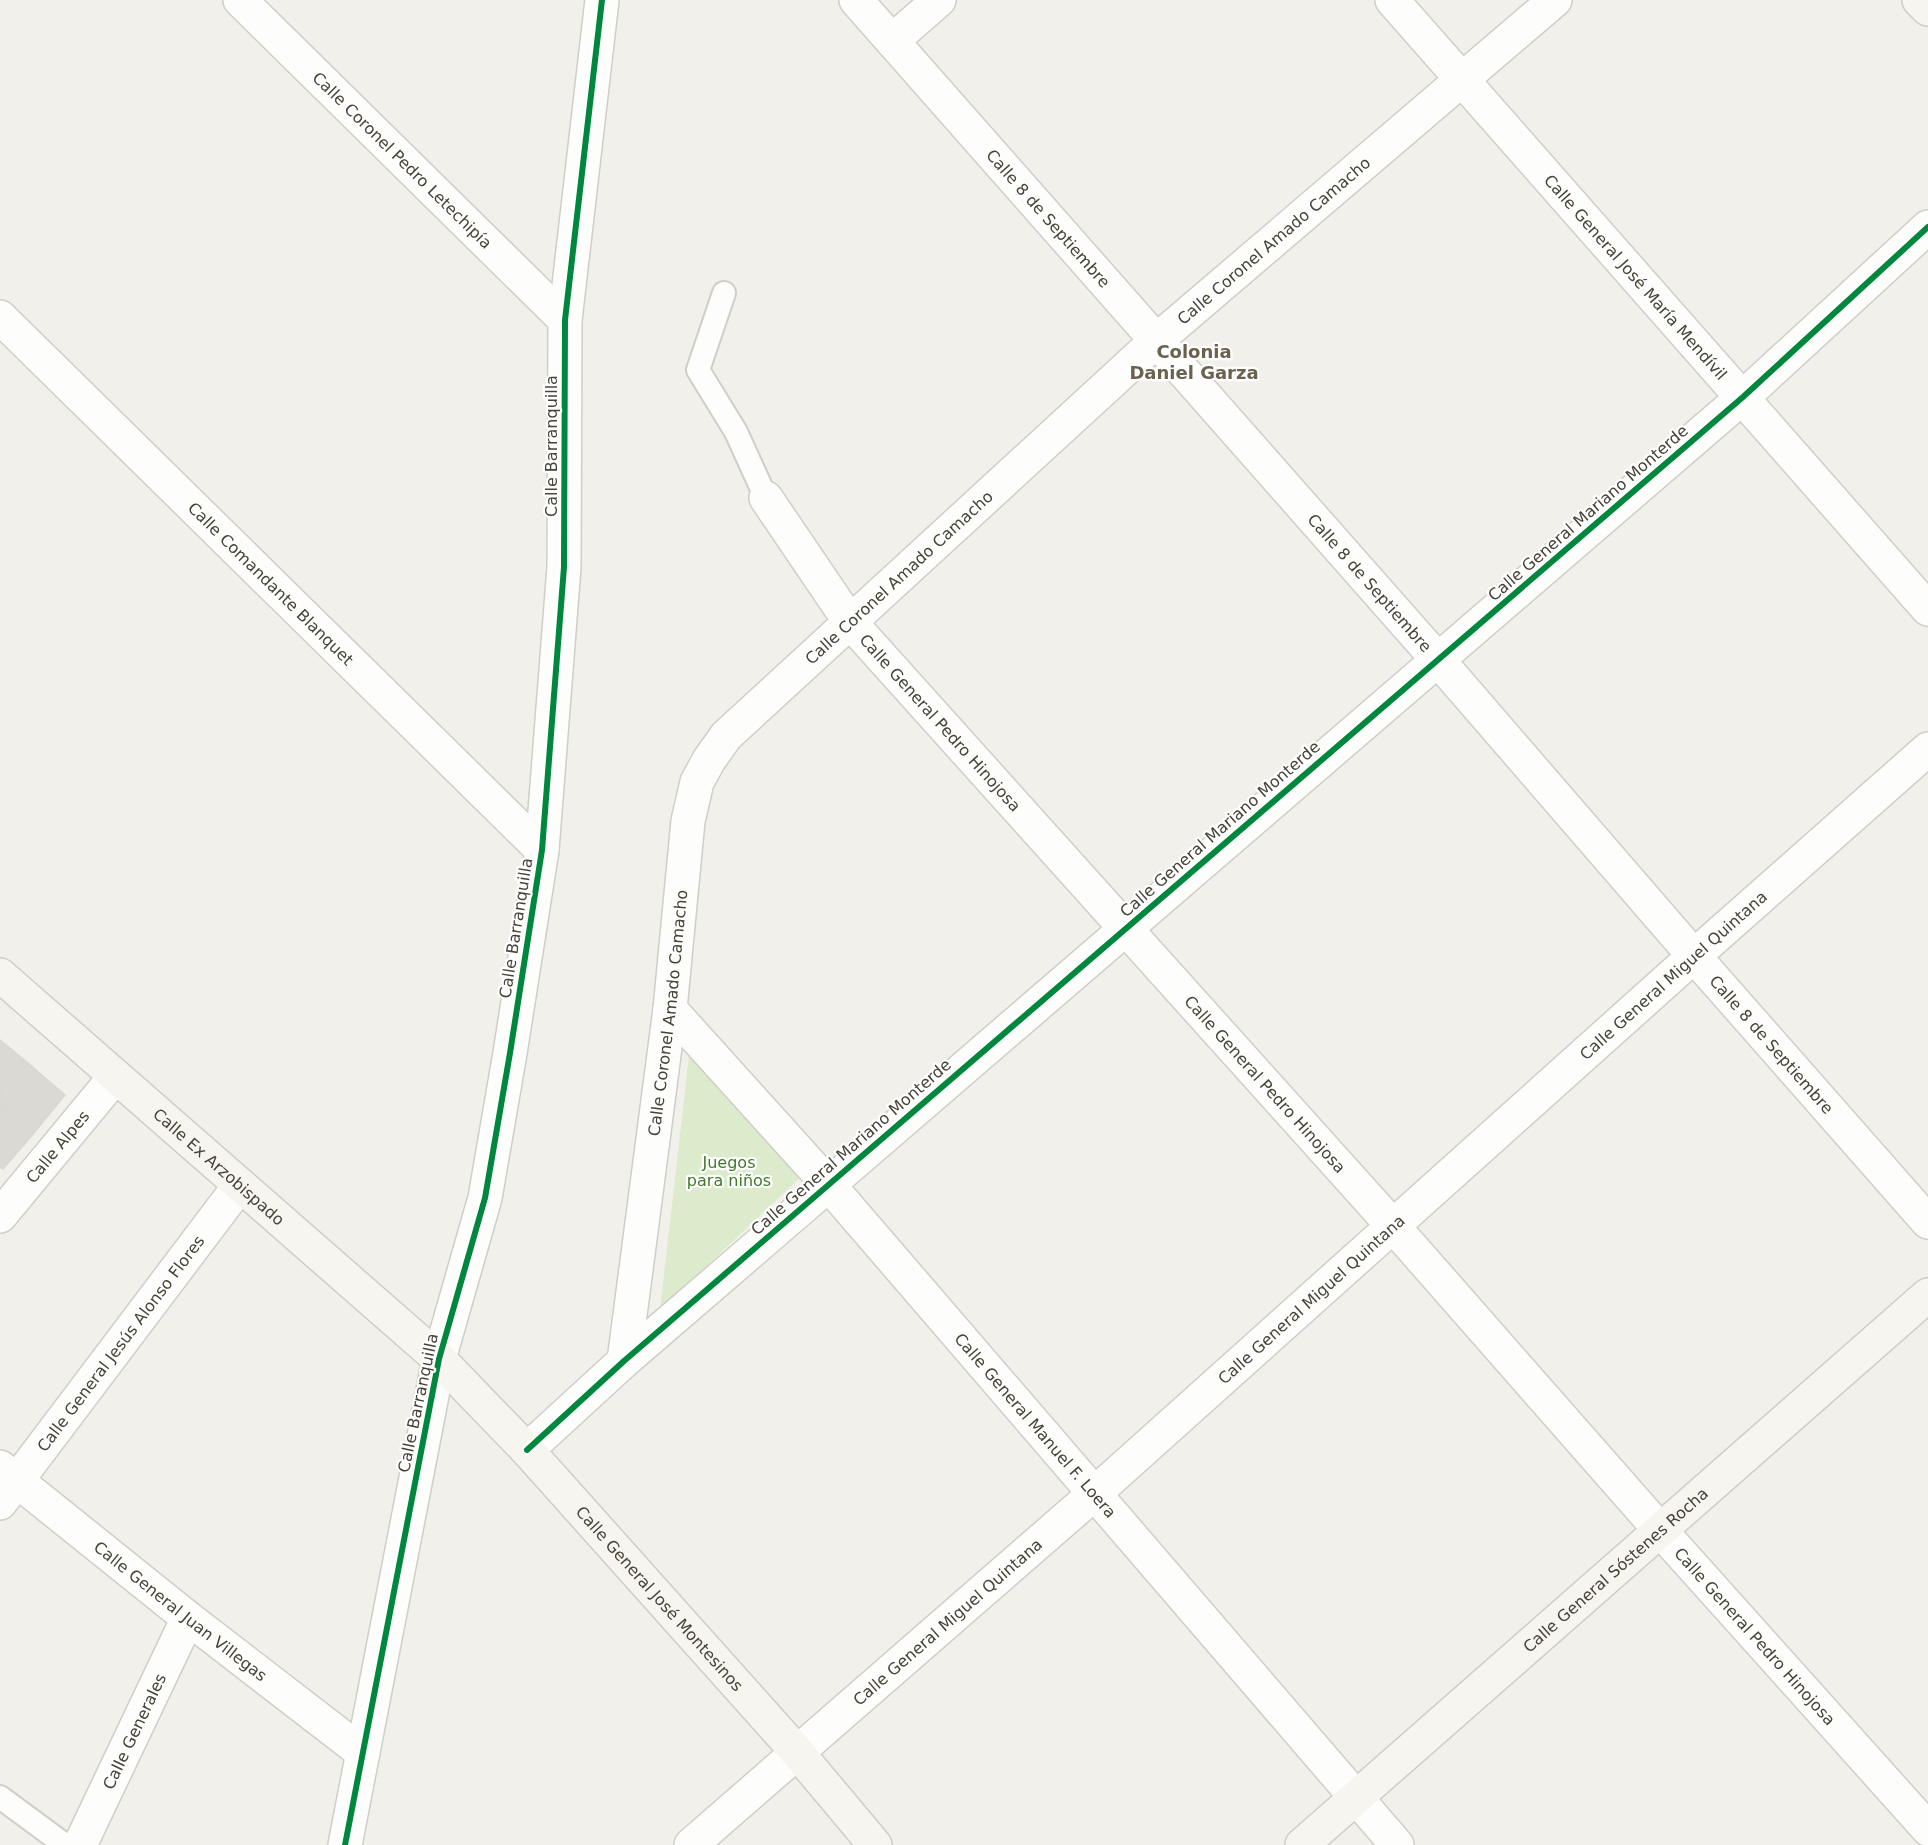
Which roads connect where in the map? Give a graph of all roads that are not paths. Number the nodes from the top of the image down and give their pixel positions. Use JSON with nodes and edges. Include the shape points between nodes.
{"nodes":[{"id":1,"x":240,"y":0,"type":"edge"},
{"id":2,"x":602,"y":0,"type":"edge"},
{"id":3,"x":856,"y":0,"type":"edge"},
{"id":4,"x":939,"y":0,"type":"edge"},
{"id":5,"x":1392,"y":0,"type":"edge"},
{"id":6,"x":1555,"y":0,"type":"edge"},
{"id":7,"x":1919,"y":0,"type":"edge"},
{"id":8,"x":1928,"y":9,"type":"edge"},
{"id":9,"x":892,"y":41,"type":"junction"},
{"id":10,"x":1461,"y":80,"type":"junction"},
{"id":11,"x":1928,"y":227,"type":"edge"},
{"id":12,"x":724,"y":293,"type":"dead end"},
{"id":13,"x":0,"y":317,"type":"edge"},
{"id":14,"x":565,"y":320,"type":"junction"},
{"id":15,"x":1155,"y":341,"type":"junction"},
{"id":16,"x":1743,"y":397,"type":"junction"},
{"id":17,"x":766,"y":498,"type":"joint"},
{"id":18,"x":1928,"y":609,"type":"edge"},
{"id":19,"x":850,"y":622,"type":"junction"},
{"id":20,"x":1438,"y":660,"type":"junction"},
{"id":21,"x":1928,"y":749,"type":"edge"},
{"id":22,"x":542,"y":850,"type":"junction"},
{"id":23,"x":1125,"y":928,"type":"junction"},
{"id":24,"x":1694,"y":956,"type":"junction"},
{"id":25,"x":0,"y":975,"type":"edge"},
{"id":26,"x":670,"y":1009,"type":"junction"},
{"id":27,"x":115,"y":1077,"type":"junction"},
{"id":28,"x":828,"y":1184,"type":"junction"},
{"id":29,"x":240,"y":1185,"type":"junction"},
{"id":30,"x":0,"y":1216,"type":"edge"},
{"id":31,"x":1928,"y":1222,"type":"edge"},
{"id":32,"x":1393,"y":1226,"type":"junction"},
{"id":33,"x":1928,"y":1295,"type":"edge"},
{"id":34,"x":439,"y":1359,"type":"junction"},
{"id":35,"x":624,"y":1361,"type":"junction"},
{"id":36,"x":527,"y":1450,"type":"junction"},
{"id":37,"x":6,"y":1483,"type":"edge"},
{"id":38,"x":1094,"y":1494,"type":"junction"},
{"id":39,"x":1660,"y":1530,"type":"junction"},
{"id":40,"x":188,"y":1618,"type":"junction"},
{"id":41,"x":797,"y":1752,"type":"junction"},
{"id":42,"x":363,"y":1753,"type":"junction"},
{"id":43,"x":0,"y":1797,"type":"edge"},
{"id":44,"x":1355,"y":1798,"type":"junction"},
{"id":45,"x":1928,"y":1829,"type":"edge"},
{"id":46,"x":65,"y":1845,"type":"edge"},
{"id":47,"x":80,"y":1845,"type":"edge"},
{"id":48,"x":345,"y":1845,"type":"edge"},
{"id":49,"x":691,"y":1845,"type":"edge"},
{"id":50,"x":875,"y":1845,"type":"edge"},
{"id":51,"x":1302,"y":1845,"type":"edge"},
{"id":52,"x":1397,"y":1845,"type":"edge"}],
"edges":[{"from":1,"to":14,"type":"street","name":"Calle Coronel Pedro Letechipía"},
{"from":2,"to":14,"type":"street","name":"Calle Barranquilla"},
{"from":3,"to":9,"type":"street","name":"Calle 8 de Septiembre"},
{"from":4,"to":9,"type":"street"},
{"from":5,"to":10,"type":"street","name":"Calle General José María Mendívil"},
{"from":6,"to":10,"type":"street","name":"Calle Coronel Amado Camacho"},
{"from":7,"to":8,"type":"street"},
{"from":9,"to":15,"type":"street","name":"Calle 8 de Septiembre"},
{"from":10,"to":15,"type":"street","name":"Calle Coronel Amado Camacho"},
{"from":10,"to":16,"type":"street","name":"Calle General José María Mendívil"},
{"from":11,"to":16,"type":"street","name":"Calle General Mariano Monterde"},
{"from":12,"to":17,"type":"lane","name":"Calle General Pedro Hinojosa","via":[[698,370],[736,432]]},
{"from":13,"to":22,"type":"street","name":"Calle Comandante Blanquet"},
{"from":14,"to":22,"type":"street","name":"Calle Barranquilla","via":[[564,567]]},
{"from":15,"to":19,"type":"street","name":"Calle Coronel Amado Camacho"},
{"from":15,"to":20,"type":"street","name":"Calle 8 de Septiembre"},
{"from":16,"to":18,"type":"street","name":"Calle General José María Mendívil"},
{"from":16,"to":20,"type":"street","name":"Calle General Mariano Monterde"},
{"from":17,"to":19,"type":"street","name":"Calle General Pedro Hinojosa"},
{"from":19,"to":23,"type":"street","name":"Calle General Pedro Hinojosa"},
{"from":19,"to":26,"type":"street","name":"Calle Coronel Amado Camacho","via":[[726,736],[698,782],[688,821]]},
{"from":20,"to":23,"type":"street","name":"Calle General Mariano Monterde"},
{"from":20,"to":24,"type":"street","name":"Calle 8 de Septiembre"},
{"from":21,"to":24,"type":"street","name":"Calle General Miguel Quintana"},
{"from":22,"to":34,"type":"street","name":"Calle Barranquilla","via":[[485,1198]]},
{"from":23,"to":28,"type":"street","name":"Calle General Mariano Monterde"},
{"from":23,"to":32,"type":"street","name":"Calle General Pedro Hinojosa"},
{"from":24,"to":31,"type":"street","name":"Calle 8 de Septiembre"},
{"from":24,"to":32,"type":"street","name":"Calle General Miguel Quintana"},
{"from":25,"to":27,"type":"street","name":"Calle Ex Arzobispado"},
{"from":26,"to":28,"type":"street","name":"Calle General Manuel F. Loera"},
{"from":26,"to":35,"type":"street","name":"Calle Coronel Amado Camacho"},
{"from":27,"to":29,"type":"street","name":"Calle Ex Arzobispado"},
{"from":27,"to":30,"type":"street","name":"Calle Alpes"},
{"from":28,"to":35,"type":"street","name":"Calle General Mariano Monterde"},
{"from":28,"to":38,"type":"street","name":"Calle General Manuel F. Loera"},
{"from":29,"to":34,"type":"street","name":"Calle Ex Arzobispado"},
{"from":29,"to":37,"type":"street","name":"Calle General Jesús Alonso Flores"},
{"from":32,"to":38,"type":"street","name":"Calle General Miguel Quintana"},
{"from":32,"to":39,"type":"street","name":"Calle General Pedro Hinojosa"},
{"from":33,"to":39,"type":"street","name":"Calle General Sóstenes Rocha"},
{"from":34,"to":36,"type":"street","name":"Calle General José Montesinos"},
{"from":34,"to":42,"type":"street","name":"Calle Barranquilla"},
{"from":35,"to":36,"type":"street","name":"Calle General Mariano Monterde"},
{"from":36,"to":41,"type":"street","name":"Calle General José Montesinos"},
{"from":37,"to":40,"type":"street","name":"Calle General Juan Villegas"},
{"from":38,"to":41,"type":"street","name":"Calle General Miguel Quintana"},
{"from":38,"to":44,"type":"street","name":"Calle General Manuel F. Loera"},
{"from":39,"to":44,"type":"street","name":"Calle General Sóstenes Rocha"},
{"from":39,"to":45,"type":"street","name":"Calle General Pedro Hinojosa"},
{"from":40,"to":42,"type":"street","name":"Calle General Juan Villegas"},
{"from":40,"to":47,"type":"street","name":"Calle Generales"},
{"from":41,"to":49,"type":"street","name":"Calle General Miguel Quintana"},
{"from":41,"to":50,"type":"street","name":"Calle General José Montesinos"},
{"from":42,"to":48,"type":"street","name":"Calle Barranquilla"},
{"from":43,"to":46,"type":"lane"},
{"from":44,"to":51,"type":"street","name":"Calle General Sóstenes Rocha"},
{"from":44,"to":52,"type":"street","name":"Calle General Manuel F. Loera"}]}
